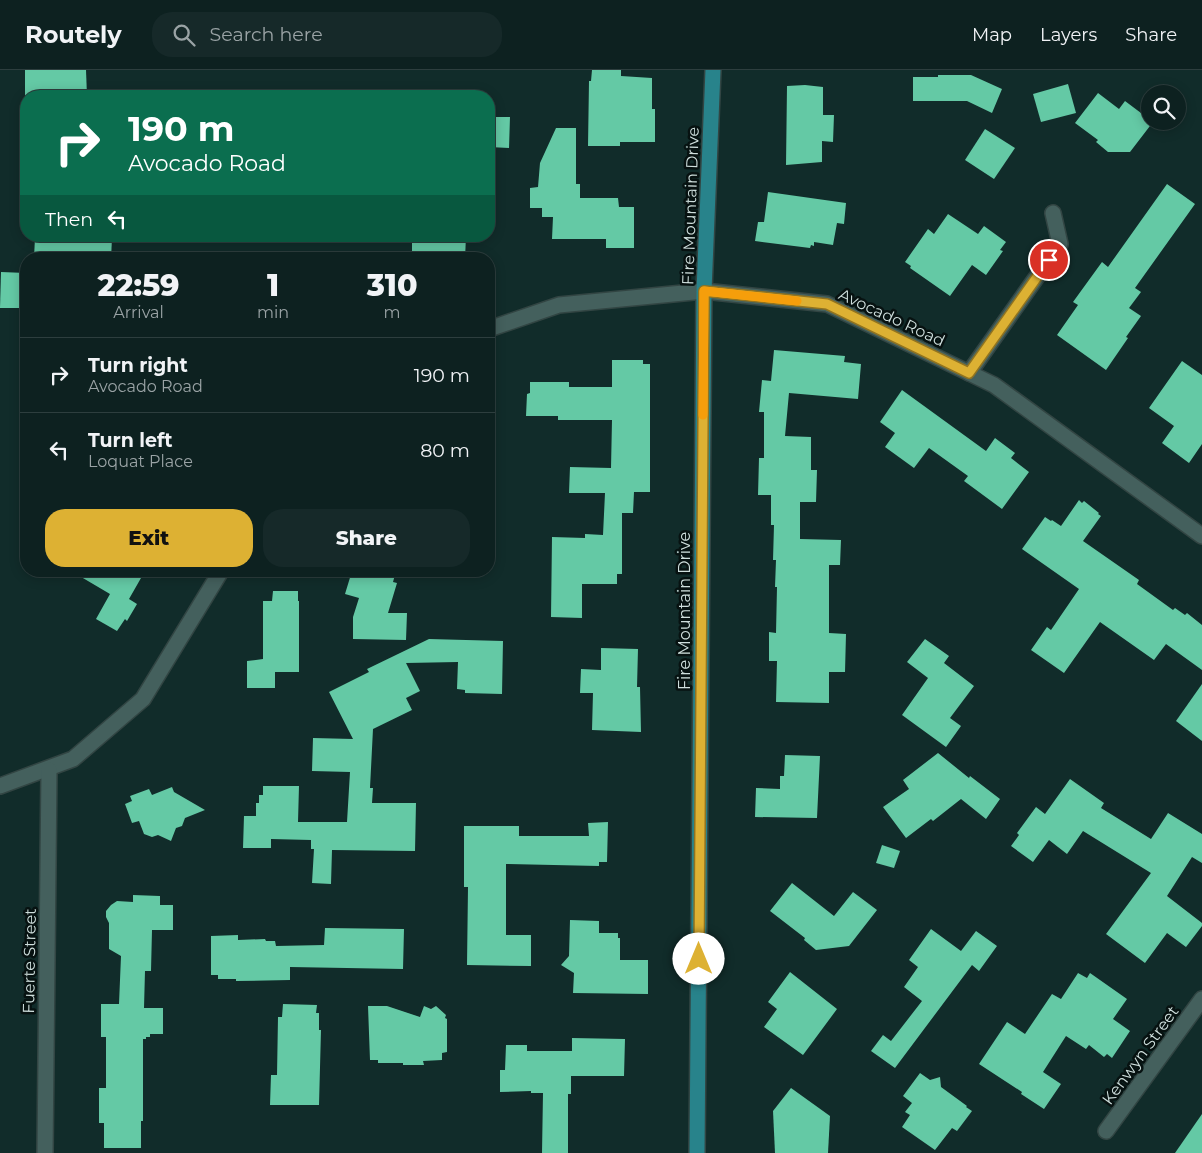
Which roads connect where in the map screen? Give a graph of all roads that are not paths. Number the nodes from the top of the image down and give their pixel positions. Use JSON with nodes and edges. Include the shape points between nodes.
{"nodes":[{"id":1,"x":713,"y":70,"type":"edge"},
{"id":2,"x":1053,"y":213,"type":"dead end"},
{"id":3,"x":704,"y":291,"type":"junction"},
{"id":4,"x":495,"y":327,"type":"edge"},
{"id":5,"x":969,"y":373,"type":"junction"},
{"id":6,"x":1202,"y":536,"type":"edge"},
{"id":7,"x":217,"y":577,"type":"edge"},
{"id":8,"x":48,"y":770,"type":"junction"},
{"id":9,"x":0,"y":786,"type":"edge"},
{"id":10,"x":1202,"y":999,"type":"edge"},
{"id":11,"x":1106,"y":1131,"type":"dead end"},
{"id":12,"x":45,"y":1153,"type":"edge"},
{"id":13,"x":697,"y":1153,"type":"edge"}],
"edges":[{"from":1,"to":3,"type":"main road","name":"Fire Mountain Drive"},
{"from":2,"to":5,"type":"street","via":[[1060,244]]},
{"from":3,"to":4,"type":"street","name":"Avocado Road","via":[[559,305]]},
{"from":3,"to":5,"type":"street","name":"Avocado Road","via":[[827,304]]},
{"from":3,"to":13,"type":"main road","name":"Fire Mountain Drive"},
{"from":5,"to":6,"type":"street","name":"Avocado Road","via":[[994,385]]},
{"from":7,"to":8,"type":"street","via":[[143,699],[73,759]]},
{"from":8,"to":9,"type":"street"},
{"from":8,"to":12,"type":"street","name":"Fuerte Street"},
{"from":10,"to":11,"type":"street","name":"Kenwyn Street"}]}
